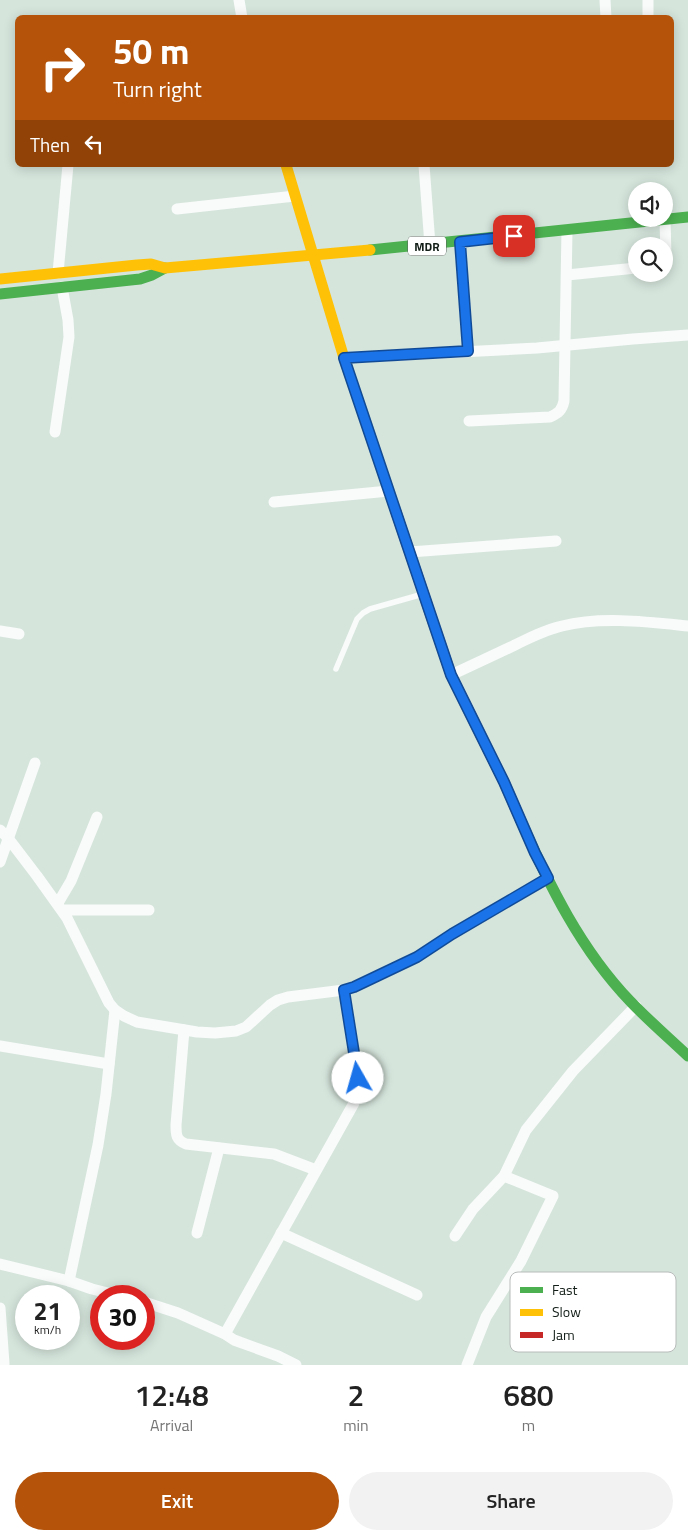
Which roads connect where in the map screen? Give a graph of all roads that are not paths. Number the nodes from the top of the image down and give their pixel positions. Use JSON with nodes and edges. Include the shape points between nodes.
{"nodes":[{"id":1,"x":239,"y":0,"type":"edge"},
{"id":2,"x":605,"y":0,"type":"edge"},
{"id":3,"x":648,"y":0,"type":"edge"},
{"id":4,"x":242,"y":15,"type":"edge"},
{"id":5,"x":606,"y":15,"type":"edge"},
{"id":6,"x":648,"y":15,"type":"edge"},
{"id":7,"x":68,"y":167,"type":"edge"},
{"id":8,"x":287,"y":167,"type":"edge"},
{"id":9,"x":424,"y":167,"type":"edge"},
{"id":10,"x":296,"y":196,"type":"junction"},
{"id":11,"x":177,"y":209,"type":"dead end"},
{"id":12,"x":688,"y":217,"type":"edge"},
{"id":13,"x":673,"y":218,"type":"edge"},
{"id":14,"x":628,"y":223,"type":"edge"},
{"id":15,"x":567,"y":230,"type":"junction"},
{"id":16,"x":460,"y":242,"type":"junction"},
{"id":17,"x":430,"y":245,"type":"junction"},
{"id":18,"x":314,"y":256,"type":"junction"},
{"id":19,"x":165,"y":268,"type":"junction"},
{"id":20,"x":628,"y":269,"type":"edge"},
{"id":21,"x":58,"y":272,"type":"junction"},
{"id":22,"x":566,"y":275,"type":"junction"},
{"id":23,"x":0,"y":278,"type":"edge"},
{"id":24,"x":62,"y":287,"type":"junction"},
{"id":25,"x":0,"y":294,"type":"edge"},
{"id":26,"x":688,"y":335,"type":"edge"},
{"id":27,"x":566,"y":345,"type":"junction"},
{"id":28,"x":468,"y":351,"type":"junction"},
{"id":29,"x":344,"y":358,"type":"junction"},
{"id":30,"x":469,"y":421,"type":"dead end"},
{"id":31,"x":55,"y":432,"type":"dead end"},
{"id":32,"x":389,"y":491,"type":"junction"},
{"id":33,"x":274,"y":502,"type":"dead end"},
{"id":34,"x":556,"y":541,"type":"dead end"},
{"id":35,"x":410,"y":552,"type":"junction"},
{"id":36,"x":424,"y":594,"type":"junction"},
{"id":37,"x":688,"y":626,"type":"edge"},
{"id":38,"x":0,"y":631,"type":"edge"},
{"id":39,"x":19,"y":634,"type":"dead end"},
{"id":40,"x":336,"y":669,"type":"dead end"},
{"id":41,"x":451,"y":675,"type":"junction"},
{"id":42,"x":34,"y":763,"type":"dead end"},
{"id":43,"x":97,"y":817,"type":"dead end"},
{"id":44,"x":4,"y":834,"type":"edge"},
{"id":45,"x":0,"y":862,"type":"edge"},
{"id":46,"x":548,"y":878,"type":"junction"},
{"id":47,"x":60,"y":907,"type":"junction"},
{"id":48,"x":149,"y":910,"type":"dead end"},
{"id":49,"x":344,"y":990,"type":"junction"},
{"id":50,"x":636,"y":1006,"type":"junction"},
{"id":51,"x":115,"y":1010,"type":"junction"},
{"id":52,"x":184,"y":1030,"type":"junction"},
{"id":53,"x":0,"y":1046,"type":"edge"},
{"id":54,"x":688,"y":1056,"type":"edge"},
{"id":55,"x":109,"y":1064,"type":"junction"},
{"id":56,"x":219,"y":1148,"type":"junction"},
{"id":57,"x":316,"y":1170,"type":"junction"},
{"id":58,"x":504,"y":1176,"type":"junction"},
{"id":59,"x":197,"y":1233,"type":"dead end"},
{"id":60,"x":281,"y":1233,"type":"junction"},
{"id":61,"x":456,"y":1236,"type":"dead end"},
{"id":62,"x":0,"y":1264,"type":"edge"},
{"id":63,"x":514,"y":1272,"type":"edge"},
{"id":64,"x":510,"y":1279,"type":"edge"},
{"id":65,"x":70,"y":1281,"type":"junction"},
{"id":66,"x":90,"y":1288,"type":"edge"},
{"id":67,"x":418,"y":1295,"type":"dead end"},
{"id":68,"x":155,"y":1305,"type":"edge"},
{"id":69,"x":0,"y":1308,"type":"edge"},
{"id":70,"x":225,"y":1334,"type":"junction"},
{"id":71,"x":4,"y":1364,"type":"edge"},
{"id":72,"x":296,"y":1365,"type":"edge"},
{"id":73,"x":467,"y":1365,"type":"edge"}],
"edges":[{"from":1,"to":4,"type":"street"},
{"from":2,"to":5,"type":"street"},
{"from":3,"to":6,"type":"street"},
{"from":7,"to":21,"type":"street"},
{"from":8,"to":10,"type":"street"},
{"from":9,"to":17,"type":"street"},
{"from":10,"to":11,"type":"street"},
{"from":10,"to":18,"type":"street"},
{"from":12,"to":13,"type":"street","number":"MDR"},
{"from":14,"to":15,"type":"street","number":"MDR"},
{"from":15,"to":16,"type":"street","number":"MDR"},
{"from":15,"to":22,"type":"street"},
{"from":16,"to":17,"type":"street","number":"MDR"},
{"from":16,"to":28,"type":"street"},
{"from":17,"to":18,"type":"street","number":"MDR"},
{"from":18,"to":19,"type":"street","number":"MDR"},
{"from":18,"to":29,"type":"street"},
{"from":19,"to":21,"type":"street","number":"MDR","via":[[151,264]]},
{"from":19,"to":24,"type":"street","number":"MDR","via":[[140,279]]},
{"from":20,"to":22,"type":"street"},
{"from":21,"to":23,"type":"street","number":"MDR"},
{"from":22,"to":27,"type":"street"},
{"from":24,"to":25,"type":"street","number":"MDR"},
{"from":24,"to":31,"type":"street","via":[[69,338]]},
{"from":26,"to":27,"type":"street"},
{"from":27,"to":28,"type":"street"},
{"from":27,"to":30,"type":"street","via":[[564,401],[557,414],[550,418]]},
{"from":28,"to":29,"type":"street"},
{"from":29,"to":32,"type":"street"},
{"from":32,"to":33,"type":"street"},
{"from":32,"to":35,"type":"street"},
{"from":34,"to":35,"type":"street"},
{"from":35,"to":36,"type":"street"},
{"from":36,"to":40,"type":"lane","via":[[370,608],[363,613],[357,619]]},
{"from":36,"to":41,"type":"street"},
{"from":37,"to":41,"type":"street","via":[[630,621],[563,625]]},
{"from":38,"to":39,"type":"street"},
{"from":41,"to":46,"type":"street"},
{"from":42,"to":44,"type":"street"},
{"from":43,"to":47,"type":"street"},
{"from":44,"to":45,"type":"street"},
{"from":44,"to":47,"type":"street"},
{"from":46,"to":49,"type":"street","via":[[417,957]]},
{"from":46,"to":50,"type":"street","via":[[584,942]]},
{"from":47,"to":48,"type":"street"},
{"from":47,"to":51,"type":"street"},
{"from":49,"to":52,"type":"street","via":[[278,1000],[246,1027],[236,1031]]},
{"from":49,"to":57,"type":"street","via":[[356,1060],[356,1091],[354,1103]]},
{"from":50,"to":54,"type":"street"},
{"from":50,"to":58,"type":"street","via":[[573,1071],[526,1130]]},
{"from":51,"to":52,"type":"street","via":[[137,1022]]},
{"from":51,"to":55,"type":"street"},
{"from":52,"to":56,"type":"street","via":[[176,1137],[186,1144]]},
{"from":53,"to":55,"type":"street"},
{"from":55,"to":65,"type":"street","via":[[98,1144]]},
{"from":56,"to":57,"type":"street","via":[[274,1154]]},
{"from":56,"to":59,"type":"street"},
{"from":57,"to":60,"type":"street"},
{"from":58,"to":61,"type":"street","via":[[473,1209]]},
{"from":58,"to":63,"type":"street","via":[[553,1196]]},
{"from":60,"to":67,"type":"street"},
{"from":60,"to":70,"type":"street"},
{"from":62,"to":65,"type":"street"},
{"from":64,"to":73,"type":"street","via":[[486,1317]]},
{"from":65,"to":66,"type":"street"},
{"from":68,"to":70,"type":"street"},
{"from":69,"to":71,"type":"street"},
{"from":70,"to":72,"type":"street"}]}
